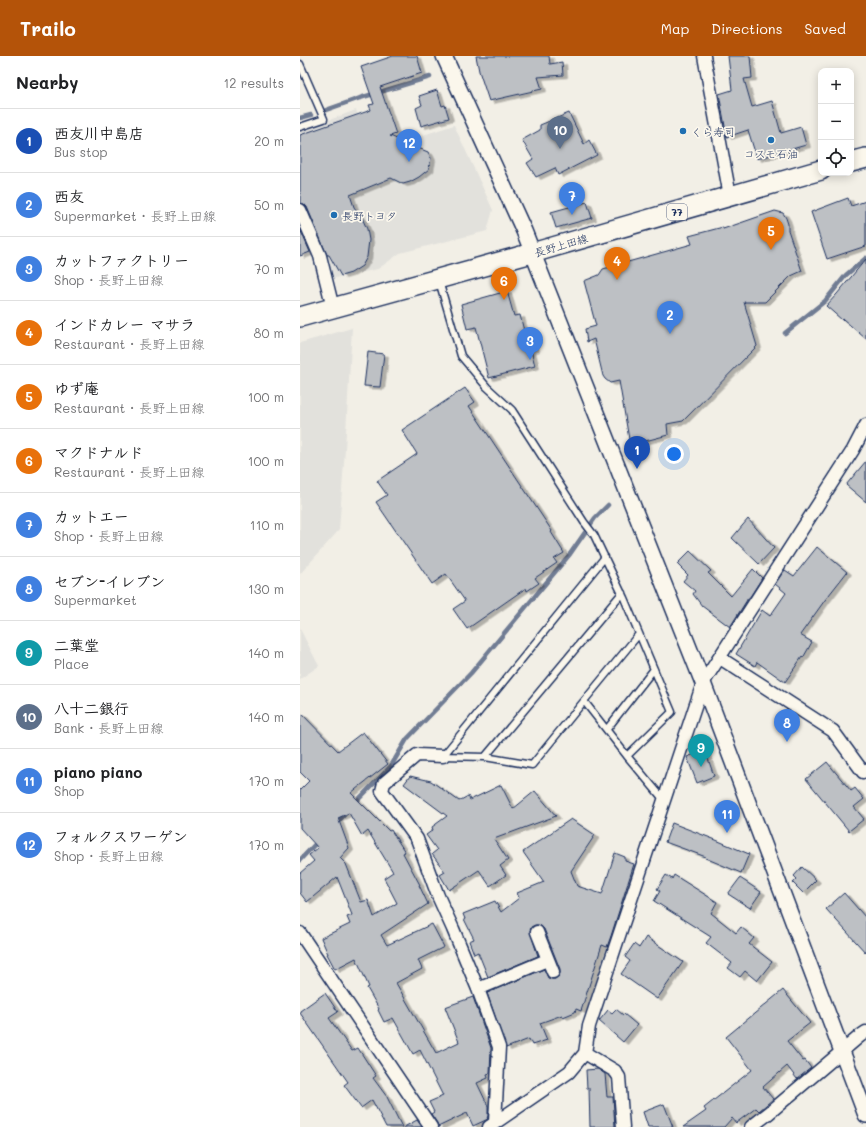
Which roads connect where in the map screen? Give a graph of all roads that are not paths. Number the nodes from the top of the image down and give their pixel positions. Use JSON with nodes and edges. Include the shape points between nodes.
{"nodes":[{"id":1,"x":444,"y":56,"type":"edge"},
{"id":2,"x":704,"y":56,"type":"edge"},
{"id":3,"x":300,"y":64,"type":"edge"},
{"id":4,"x":300,"y":127,"type":"edge"},
{"id":5,"x":866,"y":158,"type":"edge"},
{"id":6,"x":854,"y":161,"type":"edge"},
{"id":7,"x":818,"y":171,"type":"edge"},
{"id":8,"x":730,"y":196,"type":"junction"},
{"id":9,"x":300,"y":210,"type":"edge"},
{"id":10,"x":532,"y":253,"type":"junction"},
{"id":11,"x":438,"y":278,"type":"junction"},
{"id":12,"x":333,"y":308,"type":"junction"},
{"id":13,"x":300,"y":317,"type":"edge"},
{"id":14,"x":866,"y":425,"type":"edge"},
{"id":15,"x":605,"y":556,"type":"junction"},
{"id":16,"x":622,"y":593,"type":"junction"},
{"id":17,"x":639,"y":634,"type":"junction"},
{"id":18,"x":720,"y":658,"type":"junction"},
{"id":19,"x":654,"y":669,"type":"junction"},
{"id":20,"x":703,"y":683,"type":"junction"},
{"id":21,"x":584,"y":701,"type":"junction"},
{"id":22,"x":607,"y":729,"type":"junction"},
{"id":23,"x":443,"y":756,"type":"junction"},
{"id":24,"x":627,"y":756,"type":"junction"},
{"id":25,"x":485,"y":758,"type":"junction"},
{"id":26,"x":866,"y":770,"type":"edge"},
{"id":27,"x":664,"y":800,"type":"junction"},
{"id":28,"x":536,"y":932,"type":"dead end"},
{"id":29,"x":300,"y":933,"type":"edge"},
{"id":30,"x":547,"y":960,"type":"junction"},
{"id":31,"x":553,"y":972,"type":"dead end"},
{"id":32,"x":478,"y":989,"type":"junction"},
{"id":33,"x":866,"y":1032,"type":"edge"},
{"id":34,"x":842,"y":1052,"type":"junction"},
{"id":35,"x":585,"y":1053,"type":"junction"},
{"id":36,"x":866,"y":1115,"type":"edge"},
{"id":37,"x":492,"y":1125,"type":"edge"},
{"id":38,"x":431,"y":1127,"type":"edge"},
{"id":39,"x":623,"y":1127,"type":"edge"},
{"id":40,"x":751,"y":1127,"type":"edge"}],
"edges":[{"from":1,"to":10,"type":"street"},
{"from":2,"to":8,"type":"street"},
{"from":3,"to":4,"type":"lane","via":[[324,119]]},
{"from":5,"to":6,"type":"main road"},
{"from":7,"to":8,"type":"main road","name":"長野上田線","number":"77"},
{"from":8,"to":10,"type":"main road","name":"長野上田線","number":"77"},
{"from":9,"to":12,"type":"street","via":[[320,256]]},
{"from":10,"to":11,"type":"main road","name":"長野上田線","number":"77"},
{"from":10,"to":20,"type":"street"},
{"from":11,"to":12,"type":"main road","name":"長野上田線","number":"77"},
{"from":11,"to":15,"type":"lane","via":[[461,356],[487,387],[512,410],[594,535]]},
{"from":12,"to":13,"type":"main road","name":"長野上田線","number":"77"},
{"from":14,"to":18,"type":"street","via":[[853,450]]},
{"from":15,"to":16,"type":"lane"},
{"from":15,"to":23,"type":"lane"},
{"from":16,"to":17,"type":"lane"},
{"from":16,"to":25,"type":"lane"},
{"from":17,"to":19,"type":"lane"},
{"from":17,"to":21,"type":"lane"},
{"from":18,"to":20,"type":"street"},
{"from":18,"to":26,"type":"street","via":[[833,731],[863,772]]},
{"from":19,"to":22,"type":"lane"},
{"from":19,"to":24,"type":"lane","via":[[672,712]]},
{"from":20,"to":27,"type":"street"},
{"from":20,"to":34,"type":"street"},
{"from":21,"to":22,"type":"lane"},
{"from":21,"to":25,"type":"lane","via":[[532,765]]},
{"from":22,"to":24,"type":"lane"},
{"from":23,"to":25,"type":"lane"},
{"from":23,"to":32,"type":"street","via":[[417,755],[384,783],[382,791],[417,839],[438,896]]},
{"from":24,"to":27,"type":"lane"},
{"from":27,"to":35,"type":"street","via":[[590,1026]]},
{"from":28,"to":30,"type":"street"},
{"from":29,"to":38,"type":"street"},
{"from":30,"to":31,"type":"street"},
{"from":30,"to":32,"type":"street"},
{"from":32,"to":37,"type":"street","via":[[499,1047]]},
{"from":33,"to":34,"type":"street"},
{"from":34,"to":36,"type":"street"},
{"from":34,"to":40,"type":"street"},
{"from":35,"to":37,"type":"street","via":[[569,1072]]},
{"from":35,"to":39,"type":"street","via":[[614,1071],[619,1077]]}]}
